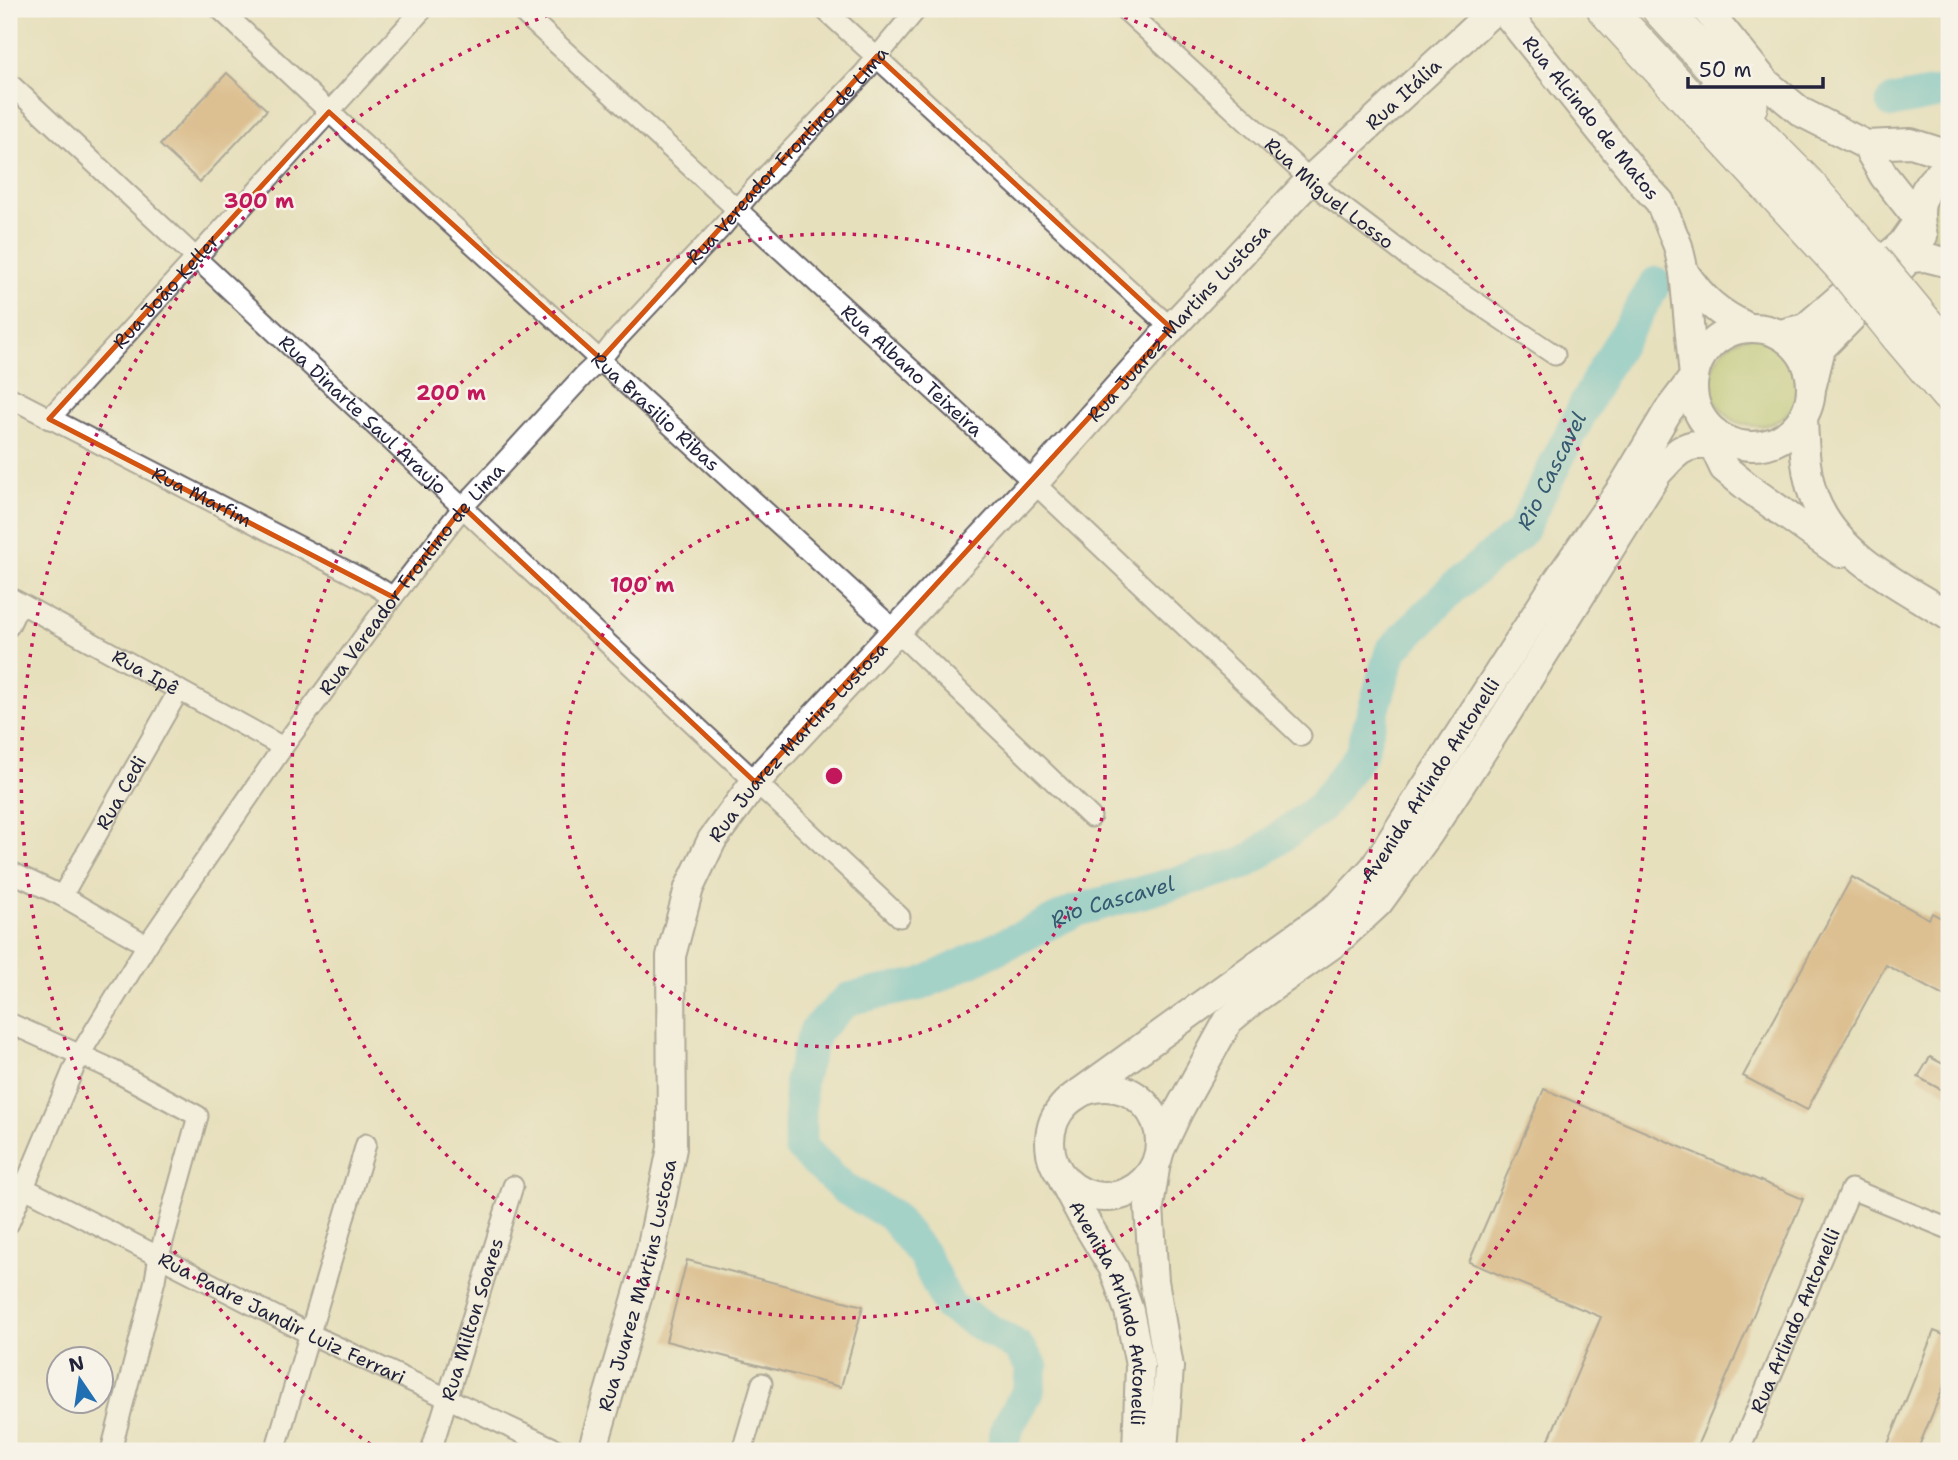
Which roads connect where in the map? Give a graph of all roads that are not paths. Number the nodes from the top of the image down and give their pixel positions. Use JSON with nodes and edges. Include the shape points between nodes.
{"nodes":[{"id":1,"x":220,"y":9,"type":"edge"},
{"id":2,"x":423,"y":9,"type":"edge"},
{"id":3,"x":519,"y":9,"type":"edge"},
{"id":4,"x":824,"y":9,"type":"edge"},
{"id":5,"x":917,"y":9,"type":"edge"},
{"id":6,"x":1124,"y":9,"type":"edge"},
{"id":7,"x":1495,"y":9,"type":"edge"},
{"id":8,"x":1503,"y":9,"type":"edge"},
{"id":9,"x":1606,"y":9,"type":"edge"},
{"id":10,"x":1640,"y":9,"type":"edge"},
{"id":11,"x":1661,"y":9,"type":"edge"},
{"id":12,"x":1706,"y":9,"type":"edge"},
{"id":13,"x":877,"y":56,"type":"junction"},
{"id":14,"x":9,"y":83,"type":"edge"},
{"id":15,"x":329,"y":112,"type":"junction"},
{"id":16,"x":1866,"y":145,"type":"junction"},
{"id":17,"x":1949,"y":155,"type":"edge"},
{"id":18,"x":1949,"y":169,"type":"edge"},
{"id":19,"x":1310,"y":180,"type":"junction"},
{"id":20,"x":1805,"y":183,"type":"junction"},
{"id":21,"x":737,"y":209,"type":"junction"},
{"id":22,"x":1919,"y":220,"type":"junction"},
{"id":23,"x":195,"y":258,"type":"junction"},
{"id":24,"x":1858,"y":263,"type":"junction"},
{"id":25,"x":1949,"y":263,"type":"edge"},
{"id":26,"x":1684,"y":272,"type":"junction"},
{"id":27,"x":1171,"y":328,"type":"junction"},
{"id":28,"x":1749,"y":328,"type":"junction"},
{"id":29,"x":1911,"y":329,"type":"junction"},
{"id":30,"x":1780,"y":334,"type":"junction"},
{"id":31,"x":1949,"y":351,"type":"edge"},
{"id":32,"x":1555,"y":355,"type":"dead end"},
{"id":33,"x":601,"y":359,"type":"junction"},
{"id":34,"x":1693,"y":377,"type":"junction"},
{"id":35,"x":1812,"y":388,"type":"junction"},
{"id":36,"x":1949,"y":394,"type":"edge"},
{"id":37,"x":9,"y":397,"type":"edge"},
{"id":38,"x":1803,"y":417,"type":"junction"},
{"id":39,"x":49,"y":419,"type":"junction"},
{"id":40,"x":1714,"y":432,"type":"junction"},
{"id":41,"x":1034,"y":483,"type":"junction"},
{"id":42,"x":463,"y":507,"type":"junction"},
{"id":43,"x":1862,"y":561,"type":"junction"},
{"id":44,"x":393,"y":597,"type":"junction"},
{"id":45,"x":14,"y":600,"type":"edge"},
{"id":46,"x":1949,"y":616,"type":"edge"},
{"id":47,"x":9,"y":626,"type":"edge"},
{"id":48,"x":895,"y":632,"type":"junction"},
{"id":49,"x":179,"y":690,"type":"junction"},
{"id":50,"x":1301,"y":736,"type":"dead end"},
{"id":51,"x":283,"y":747,"type":"junction"},
{"id":52,"x":755,"y":782,"type":"junction"},
{"id":53,"x":1091,"y":817,"type":"dead end"},
{"id":54,"x":9,"y":871,"type":"edge"},
{"id":55,"x":62,"y":897,"type":"junction"},
{"id":56,"x":900,"y":917,"type":"dead end"},
{"id":57,"x":147,"y":945,"type":"junction"},
{"id":58,"x":9,"y":1023,"type":"edge"},
{"id":59,"x":79,"y":1056,"type":"junction"},
{"id":60,"x":1074,"y":1097,"type":"junction"},
{"id":61,"x":366,"y":1144,"type":"dead end"},
{"id":62,"x":1157,"y":1159,"type":"junction"},
{"id":63,"x":1062,"y":1177,"type":"junction"},
{"id":64,"x":16,"y":1183,"type":"edge"},
{"id":65,"x":513,"y":1186,"type":"dead end"},
{"id":66,"x":9,"y":1223,"type":"edge"},
{"id":67,"x":1949,"y":1229,"type":"edge"},
{"id":68,"x":159,"y":1256,"type":"junction"},
{"id":69,"x":310,"y":1334,"type":"junction"},
{"id":70,"x":762,"y":1383,"type":"dead end"},
{"id":71,"x":447,"y":1400,"type":"junction"},
{"id":72,"x":111,"y":1451,"type":"edge"},
{"id":73,"x":275,"y":1451,"type":"edge"},
{"id":74,"x":431,"y":1451,"type":"edge"},
{"id":75,"x":560,"y":1451,"type":"edge"},
{"id":76,"x":592,"y":1451,"type":"edge"},
{"id":77,"x":742,"y":1451,"type":"edge"},
{"id":78,"x":1136,"y":1451,"type":"edge"},
{"id":79,"x":1163,"y":1451,"type":"edge"},
{"id":80,"x":1739,"y":1451,"type":"edge"}],
"edges":[{"from":1,"to":15,"type":"street","name":"Rua Brasilio Ribas"},
{"from":2,"to":15,"type":"street","name":"Rua João Keller"},
{"from":3,"to":21,"type":"street","name":"Rua Albano Teixeira"},
{"from":4,"to":13,"type":"street"},
{"from":5,"to":13,"type":"street","name":"Rua Vereador Frontino de Lima"},
{"from":6,"to":19,"type":"street","name":"Rua Miguel Losso"},
{"from":7,"to":19,"type":"main road","name":"Rua Itália"},
{"from":8,"to":26,"type":"main road","name":"Rua Alcindo de Matos","via":[[1660,202]]},
{"from":9,"to":24,"type":"highway"},
{"from":10,"to":20,"type":"highway"},
{"from":11,"to":20,"type":"highway","via":[[1762,120]]},
{"from":12,"to":16,"type":"main road","via":[[1766,83],[1801,112]]},
{"from":13,"to":21,"type":"street","name":"Rua Vereador Frontino de Lima"},
{"from":13,"to":27,"type":"street"},
{"from":14,"to":23,"type":"street","name":"Rua Dinarte Saul Araujo"},
{"from":15,"to":23,"type":"street","name":"Rua João Keller"},
{"from":15,"to":33,"type":"street","name":"Rua Brasilio Ribas"},
{"from":16,"to":17,"type":"main road","via":[[1911,143]]},
{"from":16,"to":22,"type":"main road"},
{"from":18,"to":22,"type":"main road","via":[[1924,193]]},
{"from":19,"to":27,"type":"main road","name":"Rua Juarez Martins Lustosa"},
{"from":19,"to":32,"type":"street","name":"Rua Miguel Losso","via":[[1411,260]]},
{"from":20,"to":24,"type":"highway"},
{"from":21,"to":33,"type":"street","name":"Rua Vereador Frontino de Lima"},
{"from":21,"to":41,"type":"street","name":"Rua Albano Teixeira"},
{"from":22,"to":25,"type":"main road","via":[[1932,251]]},
{"from":22,"to":30,"type":"main road","via":[[1902,244],[1805,328]]},
{"from":23,"to":39,"type":"street","name":"Rua João Keller"},
{"from":23,"to":42,"type":"street","name":"Rua Dinarte Saul Araujo"},
{"from":24,"to":29,"type":"highway","bridge":true},
{"from":25,"to":35,"type":"main road","via":[[1910,258],[1821,348]]},
{"from":26,"to":28,"type":"main road","name":"Rua Alcindo de Matos","via":[[1712,306]]},
{"from":26,"to":34,"type":"main road","name":"Rua Alcindo de Matos"},
{"from":27,"to":41,"type":"main road","name":"Rua Juarez Martins Lustosa"},
{"from":28,"to":30,"type":"main road"},
{"from":28,"to":34,"type":"main road","via":[[1729,332],[1713,343],[1700,358]]},
{"from":29,"to":31,"type":"highway"},
{"from":29,"to":36,"type":"highway"},
{"from":30,"to":35,"type":"main road","via":[[1804,357]]},
{"from":33,"to":42,"type":"street","name":"Rua Vereador Frontino de Lima"},
{"from":33,"to":48,"type":"street","name":"Rua Brasilio Ribas"},
{"from":34,"to":40,"type":"main road","via":[[1701,417]]},
{"from":34,"to":60,"type":"main road","name":"Avenida Arlindo Antonelli","via":[[1374,869],[1339,906]]},
{"from":35,"to":38,"type":"main road"},
{"from":37,"to":39,"type":"street","name":"Rua Marfim"},
{"from":38,"to":40,"type":"main road","via":[[1790,433],[1772,443],[1752,446]]},
{"from":38,"to":43,"type":"main road","via":[[1805,458],[1817,505],[1831,529]]},
{"from":39,"to":44,"type":"street","name":"Rua Marfim"},
{"from":40,"to":43,"type":"main road","via":[[1724,468],[1847,559]]},
{"from":40,"to":62,"type":"main road","name":"Avenida Arlindo Antonelli","via":[[1699,445],[1689,444],[1658,472],[1503,719],[1378,904],[1337,941],[1228,1021]]},
{"from":41,"to":48,"type":"main road","name":"Rua Juarez Martins Lustosa"},
{"from":41,"to":50,"type":"street","name":"Rua Albano Teixeira"},
{"from":42,"to":44,"type":"street","name":"Rua Vereador Frontino de Lima"},
{"from":42,"to":52,"type":"street","name":"Rua Dinarte Saul Araujo"},
{"from":43,"to":46,"type":"main road"},
{"from":44,"to":51,"type":"street","name":"Rua Vereador Frontino de Lima"},
{"from":45,"to":47,"type":"street"},
{"from":45,"to":49,"type":"street","name":"Rua Ipê"},
{"from":48,"to":52,"type":"main road","name":"Rua Juarez Martins Lustosa"},
{"from":48,"to":53,"type":"street","name":"Rua Brasilio Ribas"},
{"from":49,"to":51,"type":"street","name":"Rua Ipê"},
{"from":49,"to":55,"type":"street","name":"Rua Cedi"},
{"from":51,"to":57,"type":"street","name":"Rua Vereador Frontino de Lima"},
{"from":52,"to":56,"type":"street","name":"Rua Dinarte Saul Araujo"},
{"from":52,"to":76,"type":"main road","name":"Rua Juarez Martins Lustosa","via":[[700,864],[671,956],[672,1148],[651,1250]]},
{"from":54,"to":55,"type":"street"},
{"from":55,"to":57,"type":"street"},
{"from":57,"to":59,"type":"street","name":"Rua Vereador Frontino de Lima"},
{"from":58,"to":59,"type":"street"},
{"from":59,"to":64,"type":"street","name":"Rua Vereador Frontino de Lima"},
{"from":59,"to":68,"type":"street","via":[[198,1116]]},
{"from":60,"to":62,"type":"main road","name":"Avenida Arlindo Antonelli","via":[[1108,1087],[1142,1101],[1160,1132]]},
{"from":60,"to":63,"type":"main road","name":"Avenida Arlindo Antonelli","via":[[1052,1125],[1053,1161]]},
{"from":61,"to":69,"type":"street"},
{"from":62,"to":63,"type":"main road","name":"Avenida Arlindo Antonelli","via":[[1144,1182],[1111,1197],[1093,1196]]},
{"from":62,"to":79,"type":"main road","name":"Avenida Arlindo Antonelli","via":[[1149,1207],[1154,1281],[1169,1367]]},
{"from":63,"to":78,"type":"main road","name":"Avenida Arlindo Antonelli","via":[[1114,1269],[1129,1311],[1140,1364]]},
{"from":64,"to":66,"type":"street","name":"Rua Vereador Frontino de Lima"},
{"from":64,"to":68,"type":"street","name":"Rua Padre Jandir Luiz Ferrari"},
{"from":65,"to":71,"type":"street","name":"Rua Milton Soares"},
{"from":67,"to":80,"type":"street","name":"Rua Arlindo Antonelli","via":[[1851,1189]]},
{"from":68,"to":69,"type":"street","name":"Rua Padre Jandir Luiz Ferrari"},
{"from":68,"to":72,"type":"street"},
{"from":69,"to":71,"type":"street","name":"Rua Padre Jandir Luiz Ferrari"},
{"from":69,"to":73,"type":"street"},
{"from":70,"to":77,"type":"street"},
{"from":71,"to":74,"type":"street","name":"Rua Milton Soares"},
{"from":71,"to":75,"type":"street","name":"Rua Padre Jandir Luiz Ferrari"}]}
